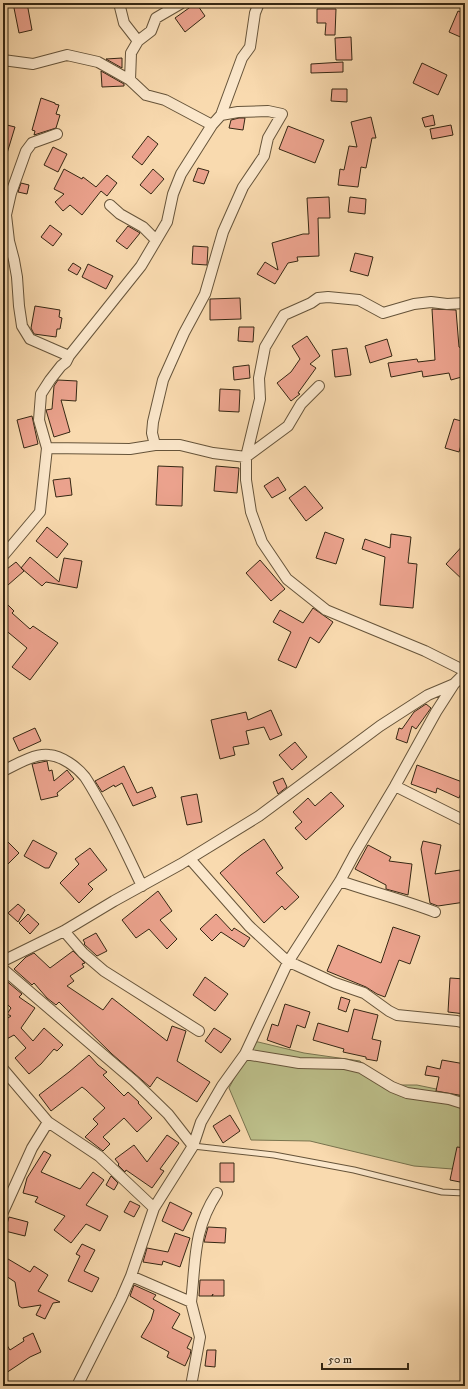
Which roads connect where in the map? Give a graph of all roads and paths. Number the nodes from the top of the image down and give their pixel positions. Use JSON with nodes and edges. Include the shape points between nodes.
{"nodes":[{"id":1,"x":119,"y":3,"type":"edge"},
{"id":2,"x":259,"y":3,"type":"edge"},
{"id":3,"x":180,"y":4,"type":"edge"},
{"id":4,"x":138,"y":41,"type":"junction"},
{"id":5,"x":3,"y":60,"type":"edge"},
{"id":6,"x":130,"y":80,"type":"junction"},
{"id":7,"x":221,"y":116,"type":"junction"},
{"id":8,"x":212,"y":125,"type":"junction"},
{"id":9,"x":57,"y":134,"type":"dead end"},
{"id":10,"x":110,"y":205,"type":"dead end"},
{"id":11,"x":156,"y":240,"type":"junction"},
{"id":12,"x":465,"y":303,"type":"edge"},
{"id":13,"x":69,"y":356,"type":"junction"},
{"id":14,"x":319,"y":386,"type":"dead end"},
{"id":15,"x":155,"y":445,"type":"junction"},
{"id":16,"x":47,"y":448,"type":"junction"},
{"id":17,"x":246,"y":457,"type":"junction"},
{"id":18,"x":3,"y":556,"type":"edge"},
{"id":19,"x":465,"y":672,"type":"edge"},
{"id":20,"x":454,"y":684,"type":"junction"},
{"id":21,"x":3,"y":771,"type":"edge"},
{"id":22,"x":394,"y":786,"type":"junction"},
{"id":23,"x":465,"y":821,"type":"edge"},
{"id":24,"x":190,"y":859,"type":"junction"},
{"id":25,"x":340,"y":881,"type":"junction"},
{"id":26,"x":142,"y":886,"type":"junction"},
{"id":27,"x":435,"y":912,"type":"dead end"},
{"id":28,"x":64,"y":931,"type":"junction"},
{"id":29,"x":4,"y":962,"type":"edge"},
{"id":30,"x":288,"y":962,"type":"junction"},
{"id":31,"x":465,"y":1023,"type":"edge"},
{"id":32,"x":198,"y":1031,"type":"dead end"},
{"id":33,"x":245,"y":1054,"type":"junction"},
{"id":34,"x":3,"y":1069,"type":"edge"},
{"id":35,"x":465,"y":1104,"type":"edge"},
{"id":36,"x":48,"y":1122,"type":"junction"},
{"id":37,"x":193,"y":1146,"type":"junction"},
{"id":38,"x":218,"y":1193,"type":"dead end"},
{"id":39,"x":465,"y":1193,"type":"edge"},
{"id":40,"x":154,"y":1208,"type":"junction"},
{"id":41,"x":3,"y":1212,"type":"edge"},
{"id":42,"x":131,"y":1276,"type":"junction"},
{"id":43,"x":191,"y":1302,"type":"junction"},
{"id":44,"x":77,"y":1386,"type":"edge"},
{"id":45,"x":191,"y":1386,"type":"edge"}],
"edges":[{"from":1,"to":4,"type":"street","via":[[124,23]]},
{"from":2,"to":7,"type":"street","via":[[250,47],[242,58]]},
{"from":3,"to":4,"type":"street","via":[[156,18],[150,31]]},
{"from":4,"to":6,"type":"street","via":[[131,53]]},
{"from":5,"to":6,"type":"street","via":[[33,64],[67,55],[98,62]]},
{"from":6,"to":8,"type":"street","via":[[146,95],[165,100]]},
{"from":7,"to":8,"type":"street"},
{"from":7,"to":15,"type":"street","via":[[254,111],[282,114],[268,138],[264,156],[243,187],[223,232],[205,294],[163,380],[153,422]]},
{"from":8,"to":11,"type":"street","via":[[181,174],[167,222]]},
{"from":9,"to":13,"type":"street","via":[[32,143],[26,151],[6,215],[8,241],[17,277],[22,326],[30,339]]},
{"from":10,"to":11,"type":"street","via":[[143,227]]},
{"from":11,"to":13,"type":"street","via":[[141,266]]},
{"from":12,"to":17,"type":"street","via":[[414,304],[383,313],[359,300],[328,297],[318,298],[284,316],[265,347],[259,378],[260,399]]},
{"from":13,"to":16,"type":"street","via":[[41,394],[39,420]]},
{"from":14,"to":17,"type":"street","via":[[302,404],[288,426]]},
{"from":15,"to":16,"type":"street","via":[[130,449]]},
{"from":15,"to":17,"type":"street","via":[[180,445]]},
{"from":16,"to":18,"type":"street","via":[[40,512]]},
{"from":17,"to":19,"type":"street","via":[[246,480],[251,512],[262,542],[287,579],[326,610],[425,651]]},
{"from":19,"to":20,"type":"street"},
{"from":20,"to":22,"type":"street"},
{"from":20,"to":24,"type":"street","via":[[428,695],[386,722],[259,816]]},
{"from":21,"to":26,"type":"street","via":[[24,760],[48,755],[60,758],[73,766],[84,777],[98,799]]},
{"from":22,"to":23,"type":"street"},
{"from":22,"to":25,"type":"street"},
{"from":24,"to":26,"type":"street"},
{"from":24,"to":30,"type":"street","via":[[249,926]]},
{"from":25,"to":27,"type":"street"},
{"from":25,"to":30,"type":"street"},
{"from":26,"to":28,"type":"street"},
{"from":28,"to":29,"type":"street"},
{"from":28,"to":32,"type":"street","via":[[104,972]]},
{"from":29,"to":37,"type":"street","via":[[134,1080],[168,1114]]},
{"from":30,"to":31,"type":"street","via":[[364,993],[398,1015]]},
{"from":30,"to":33,"type":"street"},
{"from":33,"to":35,"type":"street","via":[[299,1063],[344,1064],[361,1068],[407,1093]]},
{"from":33,"to":37,"type":"street","via":[[200,1122]]},
{"from":34,"to":36,"type":"street"},
{"from":36,"to":40,"type":"street","via":[[100,1156]]},
{"from":36,"to":41,"type":"street","via":[[32,1148]]},
{"from":37,"to":39,"type":"lane","via":[[289,1157],[442,1192]]},
{"from":37,"to":40,"type":"street"},
{"from":38,"to":43,"type":"street","via":[[200,1227]]},
{"from":40,"to":42,"type":"street"},
{"from":42,"to":43,"type":"street"},
{"from":42,"to":44,"type":"street"},
{"from":43,"to":45,"type":"street","via":[[200,1337]]}]}
